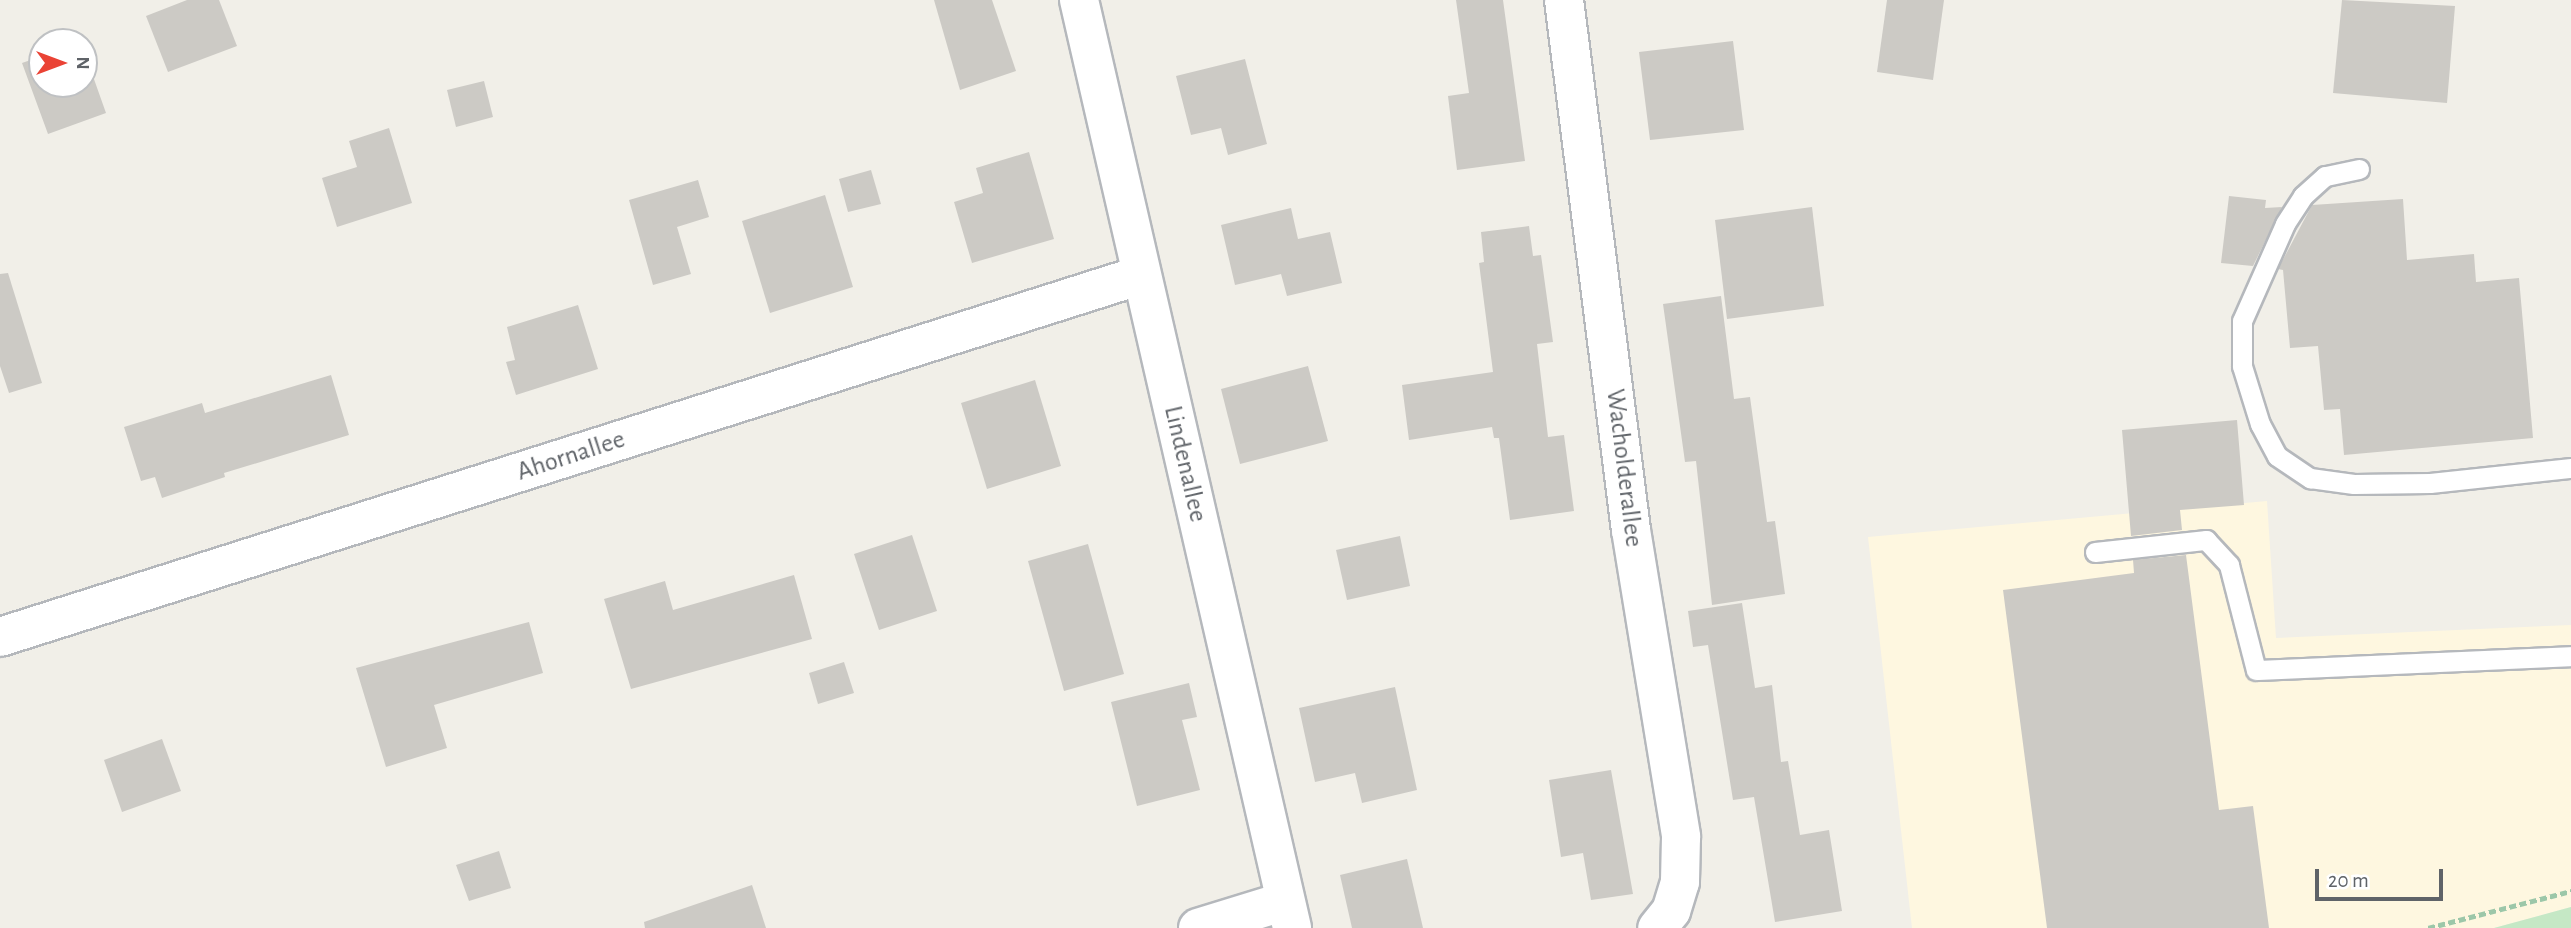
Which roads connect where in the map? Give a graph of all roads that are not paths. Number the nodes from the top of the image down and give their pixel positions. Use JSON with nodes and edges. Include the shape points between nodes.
{"nodes":[{"id":1,"x":1079,"y":0,"type":"edge"},
{"id":2,"x":1564,"y":0,"type":"edge"},
{"id":3,"x":2359,"y":169,"type":"dead end"},
{"id":4,"x":1142,"y":275,"type":"junction"},
{"id":5,"x":2571,"y":468,"type":"edge"},
{"id":6,"x":2095,"y":552,"type":"dead end"},
{"id":7,"x":0,"y":637,"type":"edge"},
{"id":8,"x":2571,"y":656,"type":"edge"},
{"id":9,"x":1288,"y":914,"type":"edge"},
{"id":10,"x":1198,"y":928,"type":"edge"},
{"id":11,"x":1657,"y":928,"type":"edge"}],
"edges":[{"from":1,"to":4,"type":"street","name":"Lindenallee"},
{"from":2,"to":11,"type":"street","name":"Wacholderallee","via":[[1631,530],[1681,837],[1680,882],[1671,911]]},
{"from":3,"to":5,"type":"lane","via":[[2326,176],[2303,196],[2285,224],[2242,321],[2242,366],[2260,424],[2277,456],[2310,478],[2354,484],[2430,484]]},
{"from":4,"to":7,"type":"street","name":"Ahornallee"},
{"from":4,"to":9,"type":"street","name":"Lindenallee"},
{"from":6,"to":8,"type":"lane","via":[[2206,540],[2229,565],[2256,670]]},
{"from":9,"to":10,"type":"street"}]}
